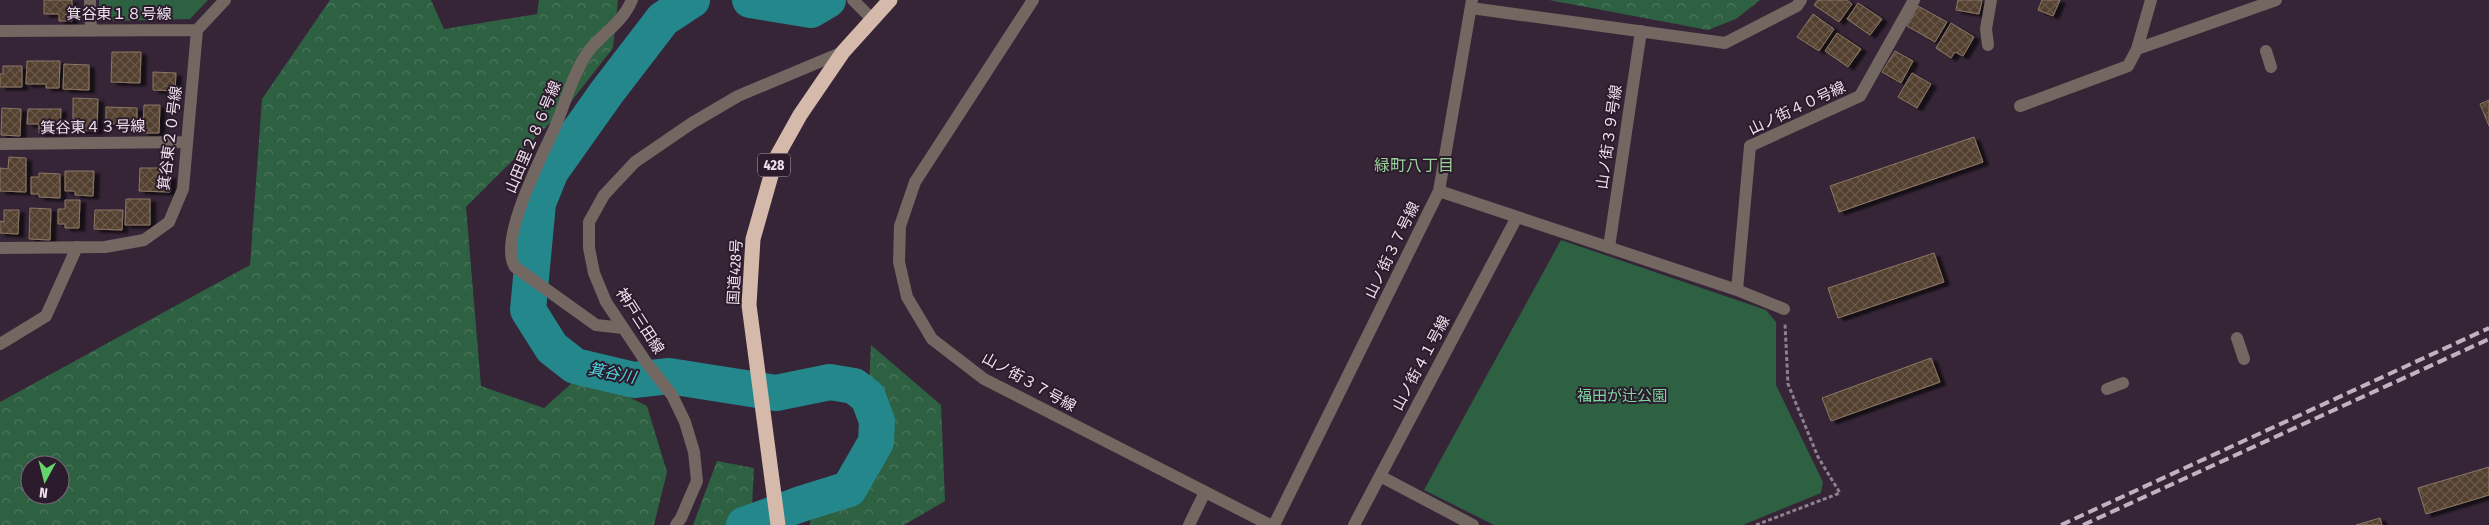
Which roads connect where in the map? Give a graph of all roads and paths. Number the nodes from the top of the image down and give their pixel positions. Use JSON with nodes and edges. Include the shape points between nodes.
{"nodes":[{"id":1,"x":90,"y":0,"type":"edge"},
{"id":2,"x":225,"y":0,"type":"edge"},
{"id":3,"x":632,"y":0,"type":"edge"},
{"id":4,"x":890,"y":0,"type":"edge"},
{"id":5,"x":1033,"y":0,"type":"edge"},
{"id":6,"x":1801,"y":0,"type":"edge"},
{"id":7,"x":1914,"y":0,"type":"edge"},
{"id":8,"x":1991,"y":0,"type":"edge"},
{"id":9,"x":2150,"y":0,"type":"edge"},
{"id":10,"x":2276,"y":0,"type":"edge"},
{"id":11,"x":854,"y":1,"type":"edge"},
{"id":12,"x":1471,"y":4,"type":"edge"},
{"id":13,"x":872,"y":19,"type":"junction"},
{"id":14,"x":91,"y":30,"type":"junction"},
{"id":15,"x":197,"y":30,"type":"junction"},
{"id":16,"x":0,"y":31,"type":"edge"},
{"id":17,"x":1641,"y":31,"type":"junction"},
{"id":18,"x":1988,"y":45,"type":"dead end"},
{"id":19,"x":2137,"y":50,"type":"junction"},
{"id":20,"x":2266,"y":51,"type":"dead end"},
{"id":21,"x":843,"y":52,"type":"junction"},
{"id":22,"x":2271,"y":67,"type":"dead end"},
{"id":23,"x":2020,"y":106,"type":"dead end"},
{"id":24,"x":187,"y":142,"type":"junction"},
{"id":25,"x":0,"y":144,"type":"edge"},
{"id":26,"x":1439,"y":191,"type":"junction"},
{"id":27,"x":1517,"y":216,"type":"junction"},
{"id":28,"x":77,"y":247,"type":"junction"},
{"id":29,"x":1609,"y":247,"type":"junction"},
{"id":30,"x":0,"y":248,"type":"edge"},
{"id":31,"x":1737,"y":290,"type":"junction"},
{"id":32,"x":1784,"y":309,"type":"joint"},
{"id":33,"x":623,"y":328,"type":"junction"},
{"id":34,"x":2237,"y":338,"type":"dead end"},
{"id":35,"x":0,"y":344,"type":"edge"},
{"id":36,"x":2244,"y":359,"type":"dead end"},
{"id":37,"x":2123,"y":384,"type":"dead end"},
{"id":38,"x":2107,"y":389,"type":"dead end"},
{"id":39,"x":1380,"y":476,"type":"junction"},
{"id":40,"x":1205,"y":492,"type":"junction"},
{"id":41,"x":676,"y":525,"type":"edge"},
{"id":42,"x":778,"y":525,"type":"edge"},
{"id":43,"x":1189,"y":525,"type":"edge"},
{"id":44,"x":1270,"y":525,"type":"edge"},
{"id":45,"x":1274,"y":525,"type":"edge"},
{"id":46,"x":1354,"y":525,"type":"edge"},
{"id":47,"x":1473,"y":525,"type":"edge"},
{"id":48,"x":1756,"y":525,"type":"edge"}],
"edges":[{"from":1,"to":14,"type":"street"},
{"from":2,"to":15,"type":"street"},
{"from":3,"to":33,"type":"street","name":"山田里２８６号線","via":[[625,15],[584,57],[526,190],[512,237],[511,262],[596,325]]},
{"from":4,"to":13,"type":"highway","name":"国道428号","number":"428"},
{"from":5,"to":40,"type":"street","name":"山ノ街３７号線","via":[[915,182],[900,226],[899,262],[907,296],[932,339],[984,379]]},
{"from":6,"to":17,"type":"street","via":[[1797,6],[1725,43]]},
{"from":7,"to":31,"type":"street","name":"山ノ街４０号線","via":[[1860,96],[1750,146]]},
{"from":8,"to":18,"type":"street","via":[[1986,29]]},
{"from":9,"to":19,"type":"street"},
{"from":10,"to":19,"type":"street"},
{"from":11,"to":13,"type":"street"},
{"from":12,"to":17,"type":"street"},
{"from":12,"to":26,"type":"street","name":"山ノ街３７号線"},
{"from":13,"to":21,"type":"highway","name":"国道428号","number":"428"},
{"from":14,"to":15,"type":"street","name":"箕谷東１８号線"},
{"from":14,"to":16,"type":"street","name":"箕谷東１８号線"},
{"from":15,"to":24,"type":"street","name":"箕谷東２０号線"},
{"from":17,"to":29,"type":"street","name":"山ノ街３９号線"},
{"from":19,"to":23,"type":"street","via":[[2128,66]]},
{"from":20,"to":22,"type":"street"},
{"from":21,"to":33,"type":"street","name":"神戸三田線","via":[[738,96],[692,123],[635,162],[604,195],[589,222],[589,248],[594,273],[606,302]]},
{"from":21,"to":42,"type":"highway","name":"国道428号","number":"428","via":[[800,115],[776,158],[753,239],[749,305]]},
{"from":24,"to":25,"type":"street","name":"箕谷東４３号線"},
{"from":24,"to":28,"type":"street","name":"箕谷東２０号線","via":[[183,189],[169,222],[144,240],[105,247]]},
{"from":26,"to":27,"type":"street"},
{"from":26,"to":45,"type":"street","name":"山ノ街３７号線"},
{"from":27,"to":29,"type":"street"},
{"from":27,"to":39,"type":"street","name":"山ノ街４１号線"},
{"from":28,"to":30,"type":"street","name":"箕谷東２０号線"},
{"from":28,"to":35,"type":"street","via":[[46,316]]},
{"from":29,"to":31,"type":"street"},
{"from":31,"to":32,"type":"street"},
{"from":32,"to":48,"type":"path","via":[[1788,384],[1818,457],[1840,494]]},
{"from":33,"to":41,"type":"street","name":"神戸三田線","via":[[672,395],[694,452],[698,481]]},
{"from":34,"to":36,"type":"street"},
{"from":37,"to":38,"type":"street"},
{"from":39,"to":46,"type":"street","name":"山ノ街４１号線"},
{"from":39,"to":47,"type":"street"},
{"from":40,"to":43,"type":"street"},
{"from":40,"to":44,"type":"street","name":"山ノ街３７号線"}]}
